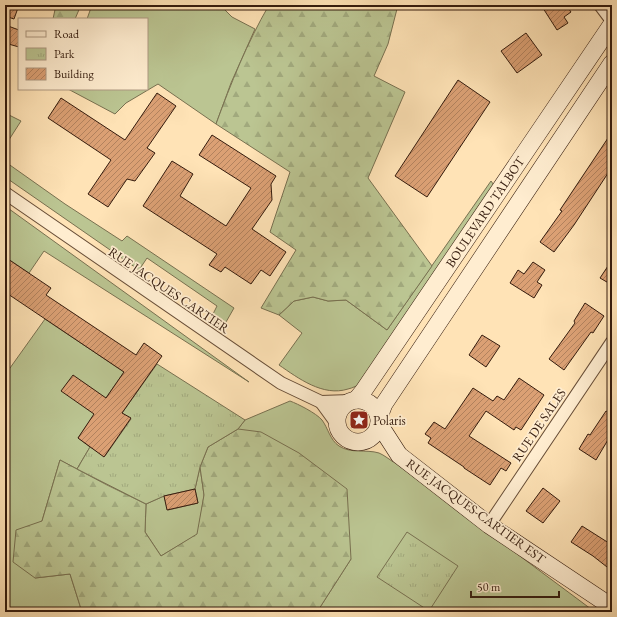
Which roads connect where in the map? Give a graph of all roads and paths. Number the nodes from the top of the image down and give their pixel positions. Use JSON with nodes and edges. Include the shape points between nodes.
{"nodes":[{"id":1,"x":600,"y":5,"type":"edge"},
{"id":2,"x":612,"y":22,"type":"edge"},
{"id":3,"x":612,"y":63,"type":"edge"},
{"id":4,"x":5,"y":193,"type":"edge"},
{"id":5,"x":612,"y":342,"type":"edge"},
{"id":6,"x":353,"y":400,"type":"junction"},
{"id":7,"x":321,"y":402,"type":"junction"},
{"id":8,"x":378,"y":421,"type":"junction"},
{"id":9,"x":337,"y":424,"type":"junction"},
{"id":10,"x":360,"y":441,"type":"junction"},
{"id":11,"x":399,"y":455,"type":"junction"},
{"id":12,"x":489,"y":524,"type":"junction"},
{"id":13,"x":611,"y":605,"type":"edge"}],
"edges":[{"from":1,"to":2,"type":"street"},
{"from":2,"to":6,"type":"main road","name":"BOULEVARD TALBOT","via":[[368,384]]},
{"from":3,"to":8,"type":"main road","name":"BOULEVARD TALBOT","via":[[384,404]]},
{"from":4,"to":7,"type":"street","name":"RUE JACQUES CARTIER","via":[[281,383]]},
{"from":5,"to":12,"type":"street","name":"RUE DE SALES"},
{"from":6,"to":7,"type":"street","name":"RUE JACQUES CARTIER"},
{"from":6,"to":8,"type":"main road","via":[[370,403],[377,411]]},
{"from":6,"to":9,"type":"main road","via":[[340,409]]},
{"from":7,"to":9,"type":"street","name":"RUE JACQUES CARTIER"},
{"from":8,"to":10,"type":"main road","via":[[376,432]]},
{"from":8,"to":11,"type":"main road","name":"RUE JACQUES-CARTIER EST"},
{"from":9,"to":10,"type":"main road","via":[[345,437]]},
{"from":10,"to":11,"type":"main road","name":"RUE JACQUES-CARTIER EST"},
{"from":11,"to":12,"type":"main road","name":"RUE JACQUES-CARTIER EST"},
{"from":12,"to":13,"type":"main road","name":"RUE JACQUES-CARTIER EST"}]}
